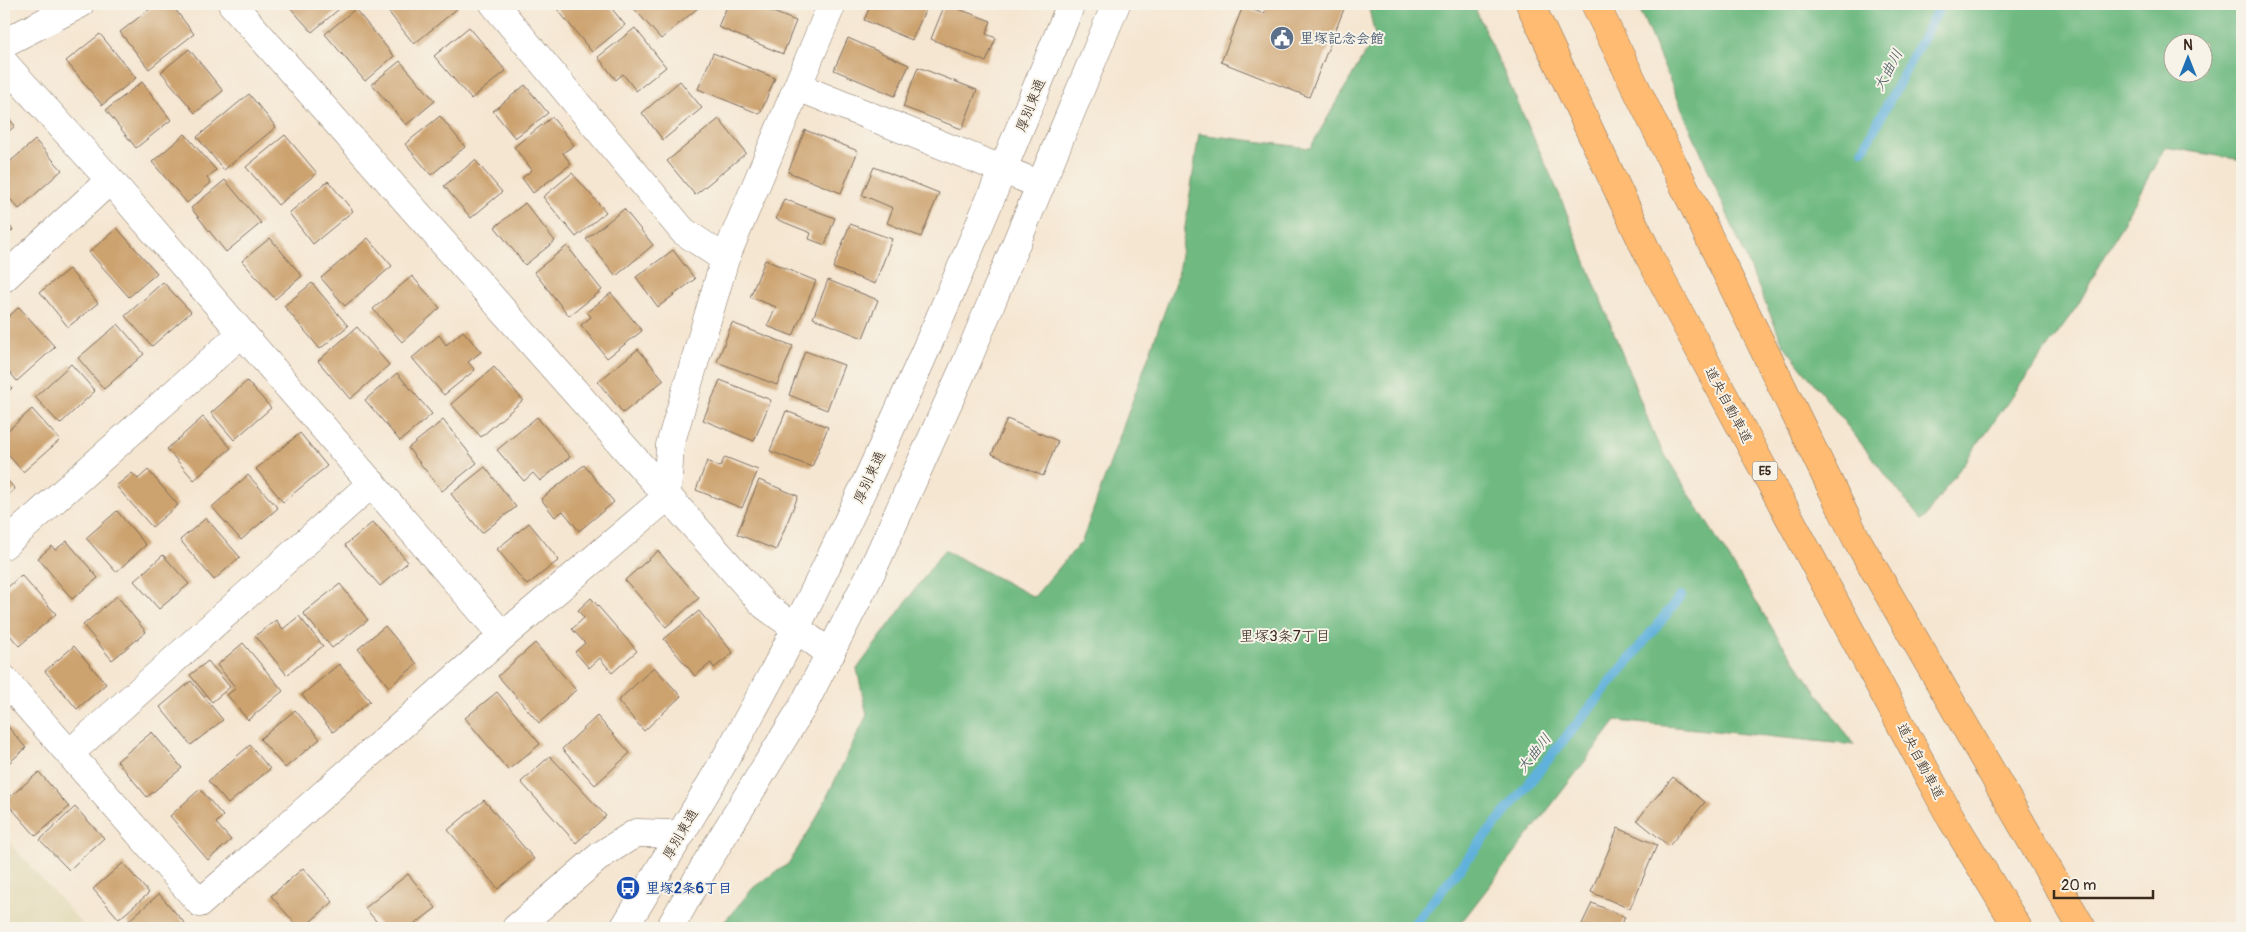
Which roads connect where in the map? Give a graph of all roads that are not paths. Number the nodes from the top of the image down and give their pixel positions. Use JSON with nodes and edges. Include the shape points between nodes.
{"nodes":[{"id":1,"x":80,"y":4,"type":"edge"},
{"id":2,"x":232,"y":4,"type":"edge"},
{"id":3,"x":494,"y":4,"type":"edge"},
{"id":4,"x":832,"y":4,"type":"edge"},
{"id":5,"x":1071,"y":4,"type":"edge"},
{"id":6,"x":1116,"y":4,"type":"edge"},
{"id":7,"x":1530,"y":4,"type":"edge"},
{"id":8,"x":1595,"y":4,"type":"edge"},
{"id":9,"x":4,"y":43,"type":"edge"},
{"id":10,"x":4,"y":63,"type":"edge"},
{"id":11,"x":798,"y":87,"type":"junction"},
{"id":12,"x":1003,"y":170,"type":"junction"},
{"id":13,"x":110,"y":180,"type":"junction"},
{"id":14,"x":1041,"y":185,"type":"junction"},
{"id":15,"x":724,"y":259,"type":"junction"},
{"id":16,"x":4,"y":278,"type":"edge"},
{"id":17,"x":242,"y":333,"type":"junction"},
{"id":18,"x":372,"y":483,"type":"junction"},
{"id":19,"x":667,"y":497,"type":"junction"},
{"id":20,"x":4,"y":545,"type":"edge"},
{"id":21,"x":796,"y":629,"type":"junction"},
{"id":22,"x":503,"y":636,"type":"junction"},
{"id":23,"x":831,"y":654,"type":"junction"},
{"id":24,"x":4,"y":679,"type":"edge"},
{"id":25,"x":70,"y":753,"type":"junction"},
{"id":26,"x":681,"y":834,"type":"junction"},
{"id":27,"x":516,"y":928,"type":"edge"},
{"id":28,"x":624,"y":928,"type":"edge"},
{"id":29,"x":670,"y":928,"type":"edge"},
{"id":30,"x":2018,"y":928,"type":"edge"},
{"id":31,"x":2082,"y":928,"type":"edge"}],
"edges":[{"from":1,"to":9,"type":"street"},
{"from":2,"to":19,"type":"street"},
{"from":3,"to":15,"type":"street","via":[[683,231]]},
{"from":4,"to":11,"type":"street"},
{"from":5,"to":12,"type":"street","name":"厚別東通"},
{"from":6,"to":14,"type":"street"},
{"from":7,"to":30,"type":"highway","name":"道央自動車道","number":"E5","via":[[1650,258],[1951,818]]},
{"from":8,"to":31,"type":"highway","via":[[1856,538]]},
{"from":10,"to":13,"type":"street"},
{"from":11,"to":12,"type":"street"},
{"from":11,"to":15,"type":"street"},
{"from":12,"to":14,"type":"street"},
{"from":12,"to":21,"type":"street","name":"厚別東通","via":[[926,354]]},
{"from":13,"to":16,"type":"street"},
{"from":13,"to":17,"type":"street"},
{"from":14,"to":23,"type":"street","via":[[872,574]]},
{"from":15,"to":19,"type":"street","via":[[670,445]]},
{"from":17,"to":18,"type":"street"},
{"from":17,"to":20,"type":"street"},
{"from":18,"to":22,"type":"street"},
{"from":18,"to":25,"type":"street"},
{"from":19,"to":21,"type":"street","via":[[764,605]]},
{"from":19,"to":22,"type":"street"},
{"from":21,"to":23,"type":"street"},
{"from":21,"to":26,"type":"street","name":"厚別東通"},
{"from":22,"to":25,"type":"street","via":[[200,903]]},
{"from":23,"to":29,"type":"street"},
{"from":24,"to":25,"type":"street"},
{"from":26,"to":27,"type":"street","via":[[636,833],[601,855]]},
{"from":26,"to":28,"type":"street","name":"厚別東通"}]}
